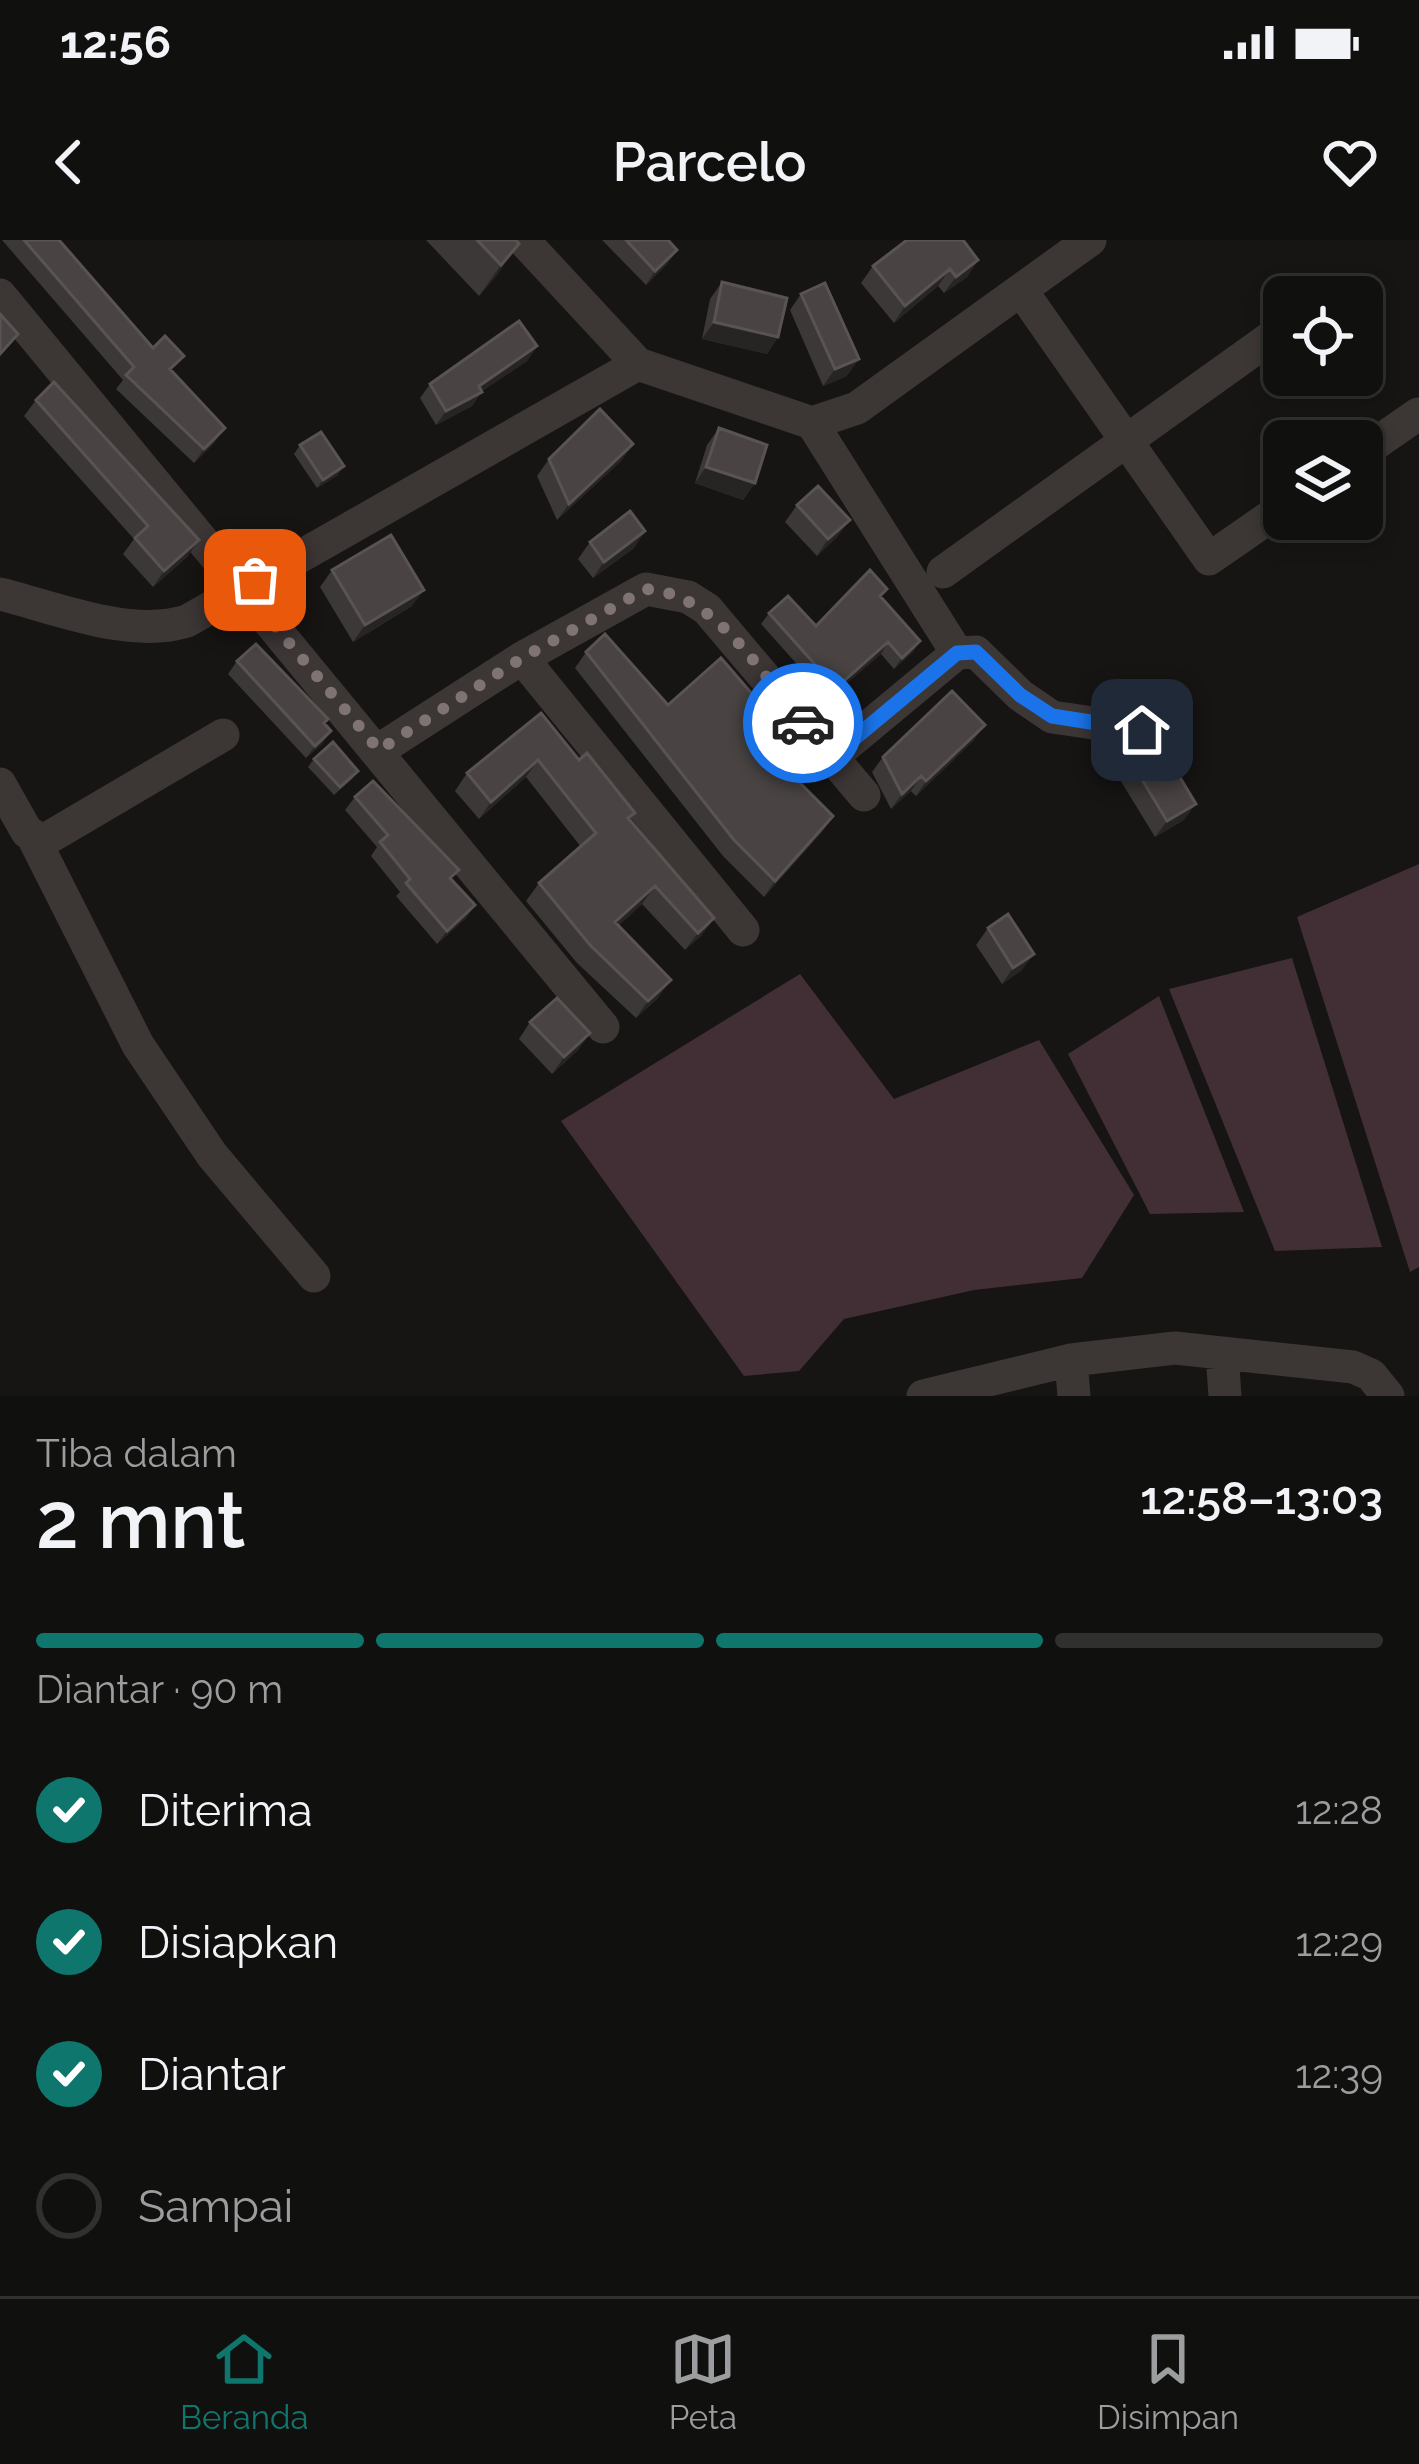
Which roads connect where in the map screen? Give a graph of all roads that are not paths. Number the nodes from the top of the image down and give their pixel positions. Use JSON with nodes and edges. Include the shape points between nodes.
{"nodes":[{"id":1,"x":523,"y":240,"type":"edge"},
{"id":2,"x":1090,"y":240,"type":"edge"},
{"id":3,"x":1021,"y":290,"type":"junction"},
{"id":4,"x":0,"y":295,"type":"edge"},
{"id":5,"x":1263,"y":343,"type":"edge"},
{"id":6,"x":638,"y":364,"type":"junction"},
{"id":7,"x":1418,"y":414,"type":"edge"},
{"id":8,"x":812,"y":423,"type":"junction"},
{"id":9,"x":1383,"y":438,"type":"edge"},
{"id":10,"x":1126,"y":441,"type":"junction"},
{"id":11,"x":1263,"y":522,"type":"edge"},
{"id":12,"x":943,"y":572,"type":"dead end"},
{"id":13,"x":243,"y":588,"type":"junction"},
{"id":14,"x":0,"y":594,"type":"edge"},
{"id":15,"x":957,"y":653,"type":"junction"},
{"id":16,"x":522,"y":658,"type":"junction"},
{"id":17,"x":1142,"y":730,"type":"dead end"},
{"id":18,"x":223,"y":735,"type":"dead end"},
{"id":19,"x":379,"y":750,"type":"junction"},
{"id":20,"x":832,"y":757,"type":"junction"},
{"id":21,"x":0,"y":784,"type":"edge"},
{"id":22,"x":864,"y":795,"type":"dead end"},
{"id":23,"x":35,"y":841,"type":"junction"},
{"id":24,"x":743,"y":930,"type":"dead end"},
{"id":25,"x":603,"y":1027,"type":"dead end"},
{"id":26,"x":314,"y":1276,"type":"dead end"},
{"id":27,"x":1222,"y":1353,"type":"junction"},
{"id":28,"x":1071,"y":1360,"type":"junction"},
{"id":29,"x":923,"y":1396,"type":"edge"},
{"id":30,"x":1074,"y":1396,"type":"edge"},
{"id":31,"x":1225,"y":1396,"type":"edge"},
{"id":32,"x":1388,"y":1396,"type":"edge"}],
"edges":[{"from":1,"to":6,"type":"street"},
{"from":2,"to":3,"type":"street"},
{"from":3,"to":8,"type":"street","via":[[857,408]]},
{"from":3,"to":10,"type":"street"},
{"from":4,"to":13,"type":"street"},
{"from":5,"to":10,"type":"street"},
{"from":6,"to":8,"type":"street"},
{"from":6,"to":13,"type":"street"},
{"from":7,"to":9,"type":"street"},
{"from":8,"to":15,"type":"street"},
{"from":10,"to":11,"type":"street","via":[[1209,559]]},
{"from":10,"to":12,"type":"street"},
{"from":13,"to":14,"type":"street","via":[[188,621],[158,627]]},
{"from":13,"to":19,"type":"street"},
{"from":15,"to":17,"type":"street","via":[[976,652],[993,663],[1052,716]]},
{"from":15,"to":20,"type":"street"},
{"from":16,"to":19,"type":"street"},
{"from":16,"to":20,"type":"street","via":[[646,589],[669,591],[706,609]]},
{"from":16,"to":24,"type":"street"},
{"from":18,"to":23,"type":"street"},
{"from":19,"to":25,"type":"street"},
{"from":20,"to":22,"type":"street"},
{"from":21,"to":23,"type":"street"},
{"from":23,"to":26,"type":"street","via":[[138,1045],[212,1155]]},
{"from":27,"to":28,"type":"street","via":[[1175,1348]]},
{"from":27,"to":31,"type":"street"},
{"from":27,"to":32,"type":"street","via":[[1353,1367]]},
{"from":28,"to":29,"type":"street"},
{"from":28,"to":30,"type":"street"}]}
